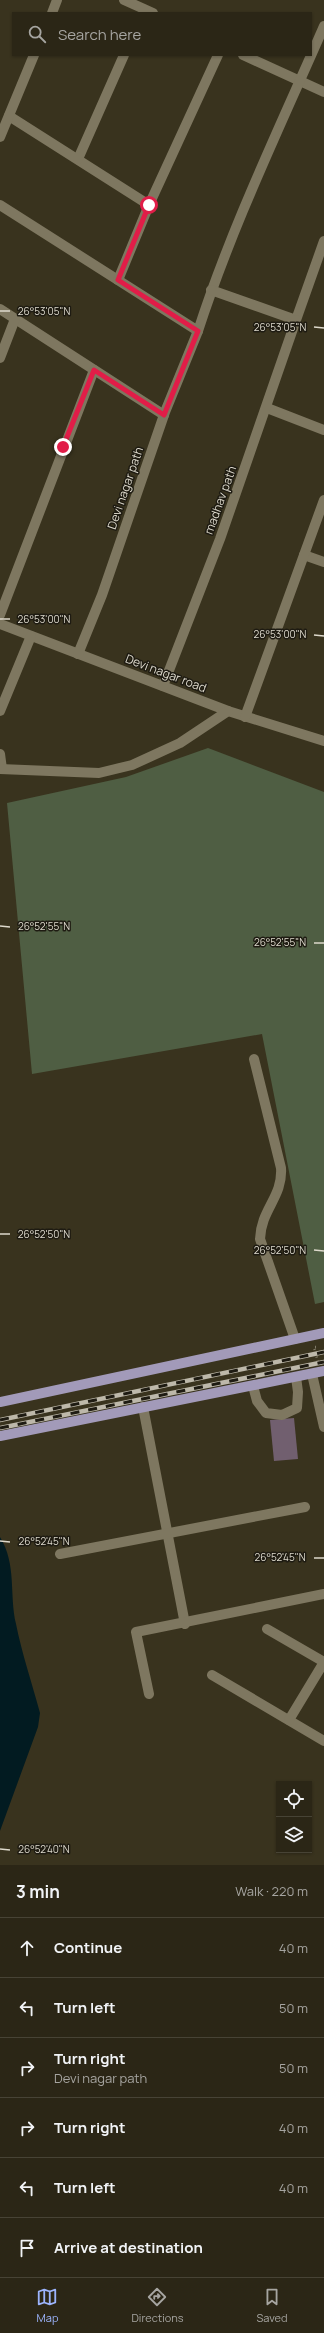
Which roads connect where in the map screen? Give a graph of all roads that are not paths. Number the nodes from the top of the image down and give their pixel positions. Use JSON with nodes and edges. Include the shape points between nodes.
{"nodes":[{"id":1,"x":57,"y":0,"type":"edge"},
{"id":2,"x":124,"y":0,"type":"edge"},
{"id":3,"x":52,"y":12,"type":"edge"},
{"id":4,"x":148,"y":12,"type":"edge"},
{"id":5,"x":324,"y":26,"type":"edge"},
{"id":6,"x":312,"y":54,"type":"edge"},
{"id":7,"x":34,"y":56,"type":"edge"},
{"id":8,"x":124,"y":56,"type":"edge"},
{"id":9,"x":218,"y":56,"type":"edge"},
{"id":10,"x":246,"y":56,"type":"edge"},
{"id":11,"x":311,"y":56,"type":"edge"},
{"id":12,"x":300,"y":82,"type":"junction"},
{"id":13,"x":324,"y":92,"type":"edge"},
{"id":14,"x":9,"y":116,"type":"junction"},
{"id":15,"x":0,"y":137,"type":"edge"},
{"id":16,"x":78,"y":159,"type":"junction"},
{"id":17,"x":0,"y":205,"type":"edge"},
{"id":18,"x":149,"y":205,"type":"junction"},
{"id":19,"x":324,"y":241,"type":"edge"},
{"id":20,"x":118,"y":280,"type":"junction"},
{"id":21,"x":211,"y":290,"type":"junction"},
{"id":22,"x":0,"y":309,"type":"edge"},
{"id":23,"x":15,"y":319,"type":"junction"},
{"id":24,"x":296,"y":320,"type":"junction"},
{"id":25,"x":198,"y":331,"type":"junction"},
{"id":26,"x":0,"y":358,"type":"edge"},
{"id":27,"x":94,"y":370,"type":"junction"},
{"id":28,"x":267,"y":408,"type":"junction"},
{"id":29,"x":164,"y":415,"type":"junction"},
{"id":30,"x":324,"y":430,"type":"edge"},
{"id":31,"x":324,"y":500,"type":"edge"},
{"id":32,"x":304,"y":555,"type":"junction"},
{"id":33,"x":324,"y":562,"type":"edge"},
{"id":34,"x":0,"y":615,"type":"edge"},
{"id":35,"x":0,"y":624,"type":"edge"},
{"id":36,"x":31,"y":636,"type":"junction"},
{"id":37,"x":78,"y":654,"type":"junction"},
{"id":38,"x":163,"y":686,"type":"junction"},
{"id":39,"x":0,"y":711,"type":"edge"},
{"id":40,"x":228,"y":711,"type":"junction"},
{"id":41,"x":0,"y":715,"type":"edge"},
{"id":42,"x":245,"y":716,"type":"junction"},
{"id":43,"x":324,"y":741,"type":"edge"},
{"id":44,"x":0,"y":754,"type":"edge"},
{"id":45,"x":1,"y":769,"type":"edge"},
{"id":46,"x":254,"y":1058,"type":"dead end"},
{"id":47,"x":324,"y":1333,"type":"edge"},
{"id":48,"x":295,"y":1339,"type":"junction"},
{"id":49,"x":319,"y":1371,"type":"edge"},
{"id":50,"x":296,"y":1378,"type":"junction"},
{"id":51,"x":253,"y":1386,"type":"junction"},
{"id":52,"x":0,"y":1402,"type":"edge"},
{"id":53,"x":142,"y":1407,"type":"junction"},
{"id":54,"x":324,"y":1427,"type":"edge"},
{"id":55,"x":0,"y":1436,"type":"edge"},
{"id":56,"x":305,"y":1507,"type":"dead end"},
{"id":57,"x":167,"y":1533,"type":"junction"},
{"id":58,"x":60,"y":1554,"type":"dead end"},
{"id":59,"x":324,"y":1594,"type":"edge"},
{"id":60,"x":185,"y":1624,"type":"junction"},
{"id":61,"x":267,"y":1629,"type":"dead end"},
{"id":62,"x":324,"y":1662,"type":"edge"},
{"id":63,"x":212,"y":1674,"type":"dead end"},
{"id":64,"x":149,"y":1694,"type":"dead end"},
{"id":65,"x":288,"y":1720,"type":"junction"},
{"id":66,"x":324,"y":1741,"type":"edge"}],
"edges":[{"from":1,"to":3,"type":"street"},
{"from":2,"to":4,"type":"street"},
{"from":5,"to":6,"type":"street","name":"Devi nagar path"},
{"from":7,"to":14,"type":"street"},
{"from":8,"to":16,"type":"street"},
{"from":9,"to":18,"type":"street"},
{"from":10,"to":12,"type":"street"},
{"from":11,"to":12,"type":"street","name":"Devi nagar path"},
{"from":12,"to":13,"type":"street"},
{"from":12,"to":21,"type":"street","name":"Devi nagar path"},
{"from":14,"to":15,"type":"street"},
{"from":14,"to":16,"type":"street"},
{"from":16,"to":18,"type":"street"},
{"from":17,"to":20,"type":"street"},
{"from":18,"to":20,"type":"street"},
{"from":19,"to":24,"type":"street","name":"madhav path"},
{"from":20,"to":25,"type":"street"},
{"from":21,"to":24,"type":"street"},
{"from":21,"to":25,"type":"street","name":"Devi nagar path"},
{"from":22,"to":23,"type":"street"},
{"from":23,"to":26,"type":"street"},
{"from":23,"to":27,"type":"street"},
{"from":24,"to":28,"type":"street","name":"madhav path"},
{"from":25,"to":29,"type":"street","name":"Devi nagar path"},
{"from":27,"to":29,"type":"street"},
{"from":27,"to":34,"type":"street"},
{"from":28,"to":30,"type":"street"},
{"from":28,"to":38,"type":"street","name":"madhav path"},
{"from":29,"to":37,"type":"street","name":"Devi nagar path"},
{"from":31,"to":32,"type":"street"},
{"from":32,"to":33,"type":"street"},
{"from":32,"to":42,"type":"street"},
{"from":35,"to":36,"type":"street","name":"Devi nagar road"},
{"from":36,"to":37,"type":"street","name":"Devi nagar road"},
{"from":36,"to":39,"type":"street"},
{"from":37,"to":38,"type":"street","name":"Devi nagar road"},
{"from":38,"to":40,"type":"street","name":"Devi nagar road"},
{"from":39,"to":41,"type":"street"},
{"from":40,"to":42,"type":"street","name":"Devi nagar road"},
{"from":40,"to":45,"type":"street","via":[[180,742],[132,765],[106,772]]},
{"from":42,"to":43,"type":"street","name":"Devi nagar road"},
{"from":44,"to":45,"type":"street"},
{"from":46,"to":48,"type":"street","via":[[282,1181],[261,1225],[260,1239]]},
{"from":47,"to":48,"type":"main road"},
{"from":48,"to":52,"type":"main road"},
{"from":49,"to":50,"type":"main road"},
{"from":49,"to":54,"type":"street"},
{"from":50,"to":51,"type":"main road"},
{"from":50,"to":51,"type":"street","via":[[297,1408],[282,1415],[266,1413],[257,1401]]},
{"from":51,"to":53,"type":"main road"},
{"from":53,"to":55,"type":"main road"},
{"from":53,"to":57,"type":"street"},
{"from":56,"to":57,"type":"street"},
{"from":57,"to":58,"type":"street"},
{"from":57,"to":60,"type":"street"},
{"from":59,"to":60,"type":"street"},
{"from":60,"to":64,"type":"street","via":[[136,1632]]},
{"from":61,"to":62,"type":"street"},
{"from":62,"to":65,"type":"street"},
{"from":63,"to":65,"type":"street"},
{"from":65,"to":66,"type":"street"}]}
